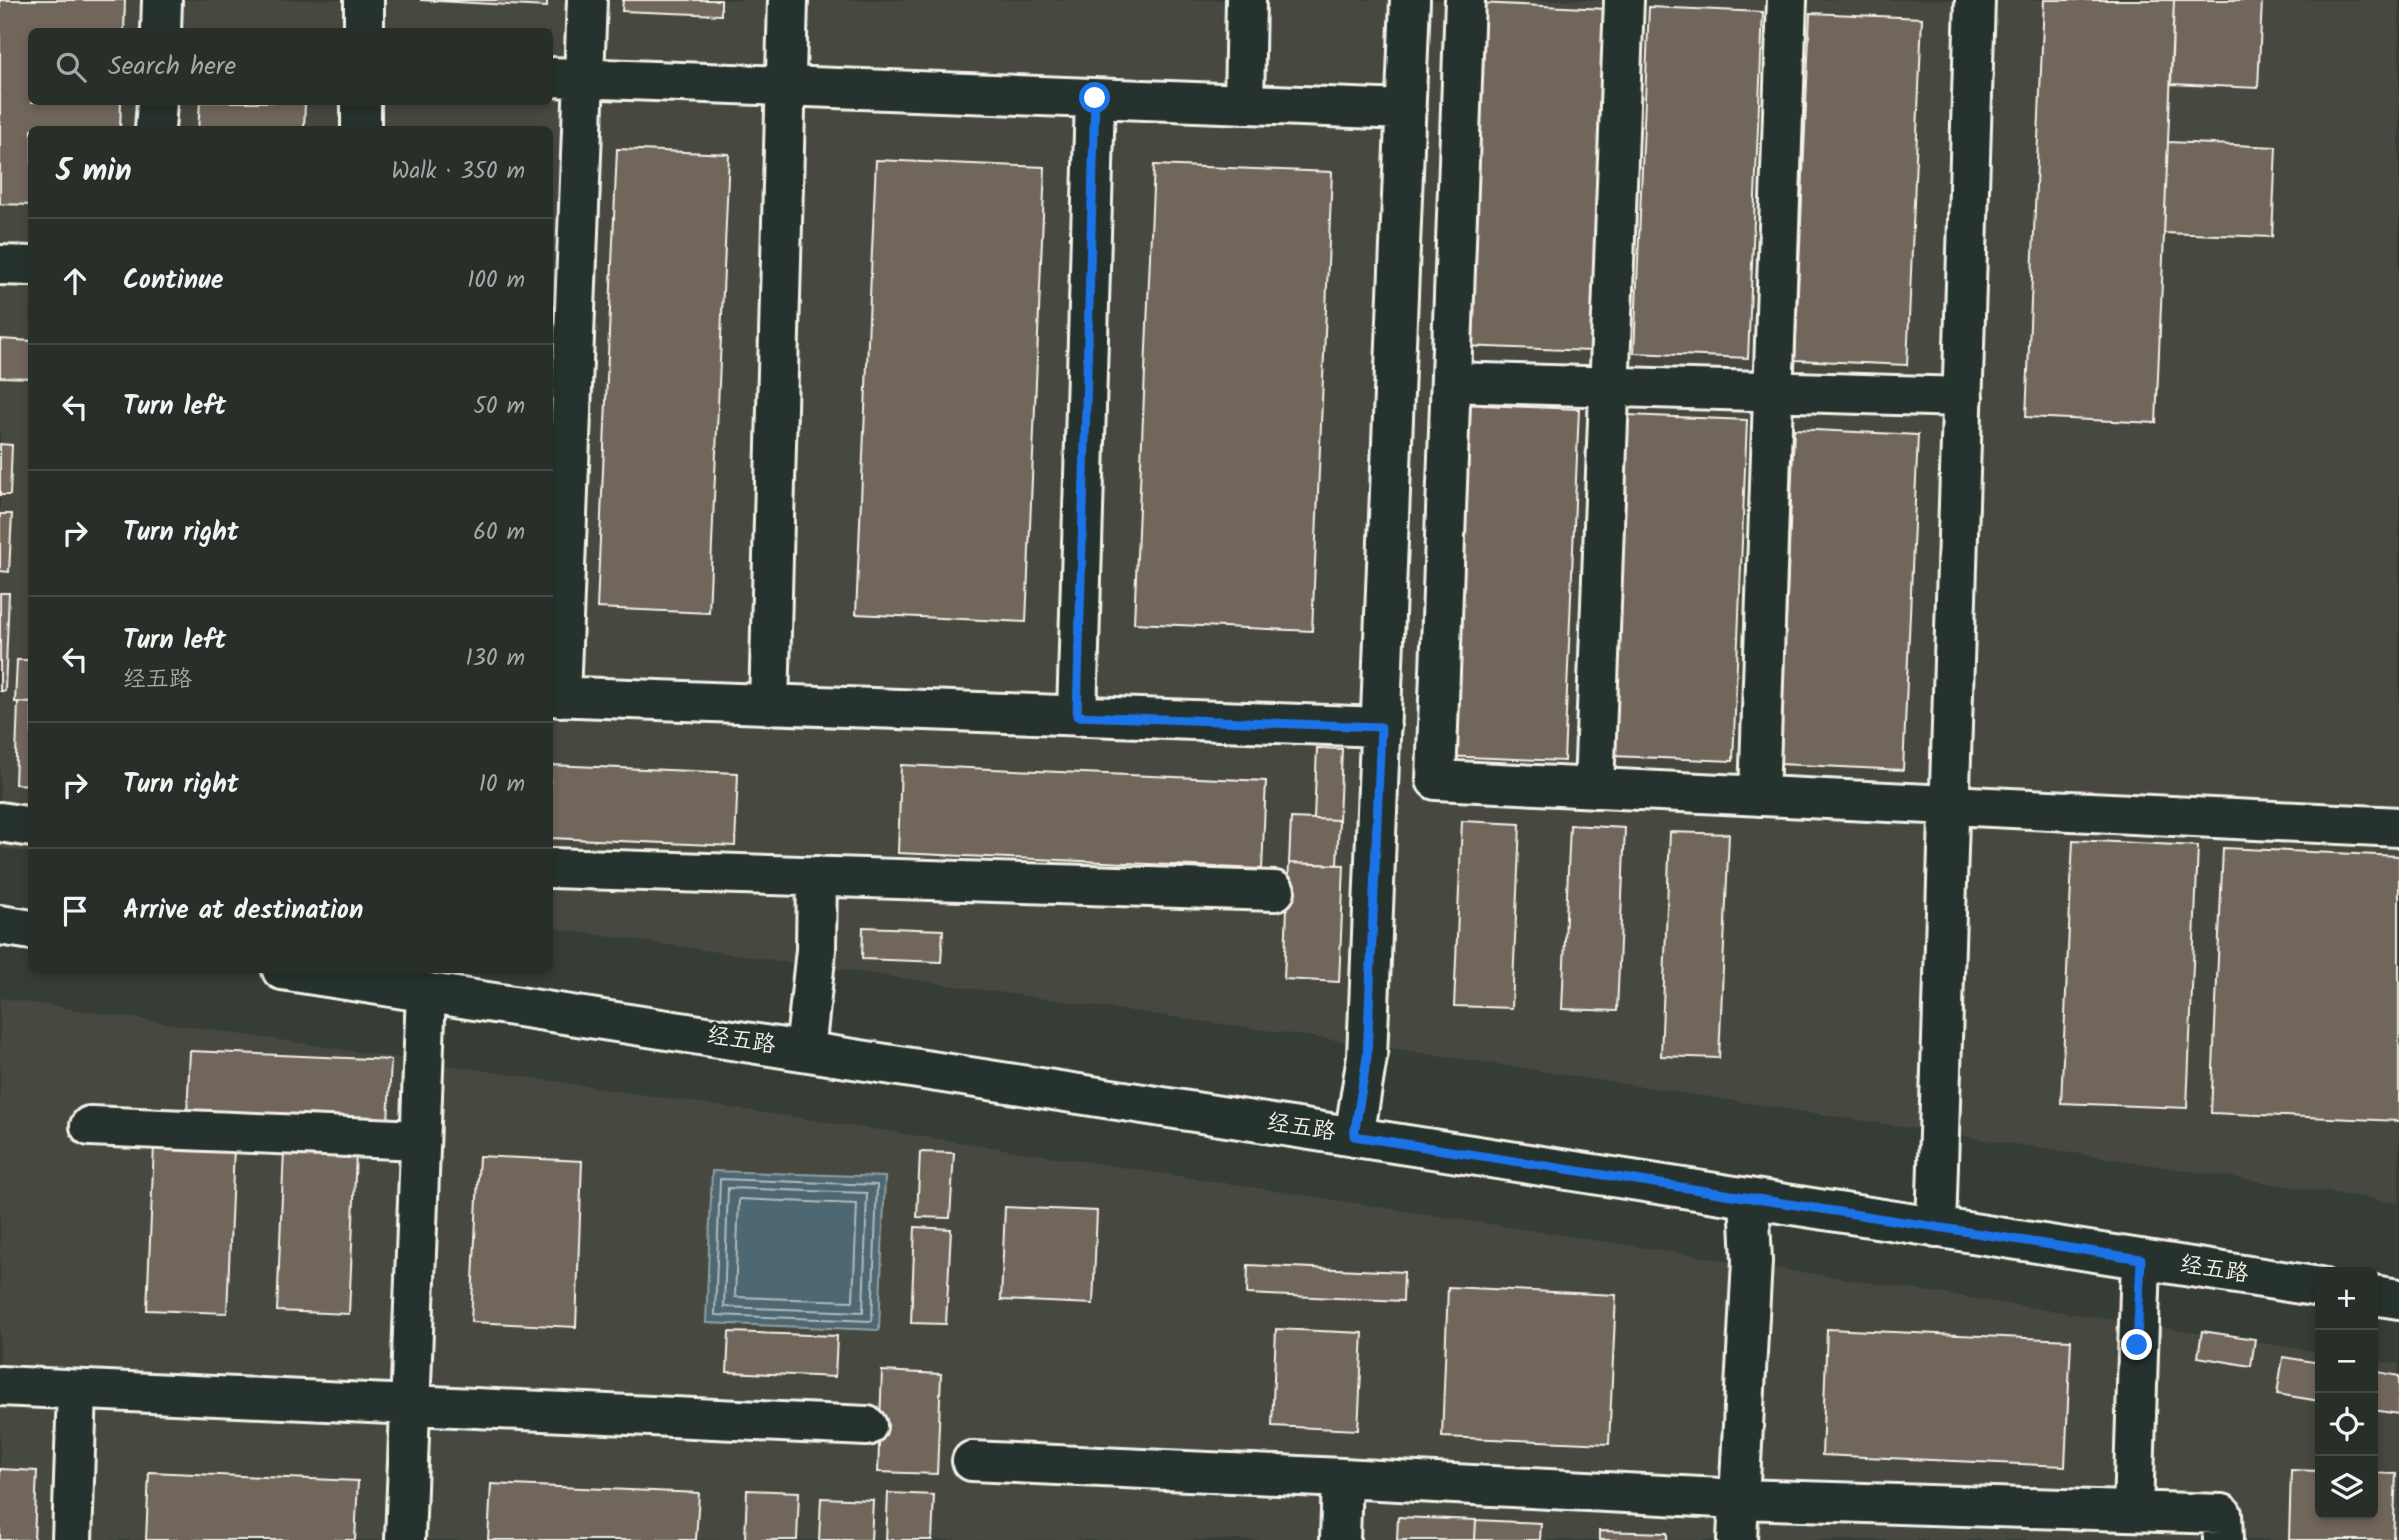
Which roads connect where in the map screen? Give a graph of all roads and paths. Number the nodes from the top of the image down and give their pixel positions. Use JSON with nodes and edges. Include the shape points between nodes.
{"nodes":[{"id":1,"x":162,"y":0,"type":"edge"},
{"id":2,"x":365,"y":0,"type":"edge"},
{"id":3,"x":587,"y":0,"type":"edge"},
{"id":4,"x":788,"y":0,"type":"edge"},
{"id":5,"x":1245,"y":0,"type":"edge"},
{"id":6,"x":1410,"y":0,"type":"edge"},
{"id":7,"x":1465,"y":0,"type":"edge"},
{"id":8,"x":1624,"y":0,"type":"edge"},
{"id":9,"x":1787,"y":0,"type":"edge"},
{"id":10,"x":1975,"y":0,"type":"edge"},
{"id":11,"x":161,"y":28,"type":"edge"},
{"id":12,"x":363,"y":28,"type":"edge"},
{"id":13,"x":567,"y":78,"type":"edge"},
{"id":14,"x":786,"y":86,"type":"junction"},
{"id":15,"x":1095,"y":98,"type":"junction"},
{"id":16,"x":1244,"y":104,"type":"junction"},
{"id":17,"x":157,"y":105,"type":"edge"},
{"id":18,"x":361,"y":105,"type":"edge"},
{"id":19,"x":1406,"y":110,"type":"junction"},
{"id":20,"x":155,"y":126,"type":"edge"},
{"id":21,"x":360,"y":126,"type":"edge"},
{"id":22,"x":0,"y":265,"type":"edge"},
{"id":23,"x":28,"y":266,"type":"edge"},
{"id":24,"x":1451,"y":382,"type":"junction"},
{"id":25,"x":1609,"y":386,"type":"junction"},
{"id":26,"x":1773,"y":392,"type":"junction"},
{"id":27,"x":1963,"y":397,"type":"junction"},
{"id":28,"x":555,"y":696,"type":"edge"},
{"id":29,"x":769,"y":705,"type":"junction"},
{"id":30,"x":1077,"y":716,"type":"junction"},
{"id":31,"x":1381,"y":727,"type":"junction"},
{"id":32,"x":1594,"y":788,"type":"junction"},
{"id":33,"x":1759,"y":796,"type":"junction"},
{"id":34,"x":1949,"y":806,"type":"junction"},
{"id":35,"x":0,"y":822,"type":"edge"},
{"id":36,"x":28,"y":826,"type":"edge"},
{"id":37,"x":2399,"y":827,"type":"edge"},
{"id":38,"x":553,"y":868,"type":"edge"},
{"id":39,"x":817,"y":876,"type":"junction"},
{"id":40,"x":1275,"y":891,"type":"dead end"},
{"id":41,"x":0,"y":925,"type":"edge"},
{"id":42,"x":28,"y":929,"type":"edge"},
{"id":43,"x":302,"y":973,"type":"edge"},
{"id":44,"x":426,"y":992,"type":"junction"},
{"id":45,"x":805,"y":1051,"type":"junction"},
{"id":46,"x":90,"y":1126,"type":"dead end"},
{"id":47,"x":1354,"y":1136,"type":"junction"},
{"id":48,"x":420,"y":1140,"type":"junction"},
{"id":49,"x":1749,"y":1198,"type":"junction"},
{"id":50,"x":1936,"y":1228,"type":"junction"},
{"id":51,"x":2141,"y":1259,"type":"junction"},
{"id":52,"x":2315,"y":1286,"type":"edge"},
{"id":53,"x":2378,"y":1296,"type":"edge"},
{"id":54,"x":2399,"y":1299,"type":"edge"},
{"id":55,"x":0,"y":1386,"type":"edge"},
{"id":56,"x":77,"y":1390,"type":"junction"},
{"id":57,"x":410,"y":1405,"type":"junction"},
{"id":58,"x":867,"y":1426,"type":"dead end"},
{"id":59,"x":972,"y":1461,"type":"dead end"},
{"id":60,"x":1342,"y":1478,"type":"junction"},
{"id":61,"x":1739,"y":1499,"type":"junction"},
{"id":62,"x":2133,"y":1511,"type":"junction"},
{"id":63,"x":72,"y":1540,"type":"edge"},
{"id":64,"x":405,"y":1540,"type":"edge"},
{"id":65,"x":1340,"y":1540,"type":"edge"},
{"id":66,"x":1737,"y":1540,"type":"edge"},
{"id":67,"x":2223,"y":1540,"type":"edge"}],
"edges":[{"from":1,"to":11,"type":"street"},
{"from":2,"to":12,"type":"street"},
{"from":3,"to":13,"type":"street"},
{"from":4,"to":14,"type":"street"},
{"from":5,"to":16,"type":"street"},
{"from":6,"to":19,"type":"street"},
{"from":7,"to":24,"type":"street"},
{"from":8,"to":25,"type":"street"},
{"from":9,"to":26,"type":"street"},
{"from":10,"to":27,"type":"street"},
{"from":13,"to":14,"type":"street"},
{"from":13,"to":28,"type":"street"},
{"from":14,"to":15,"type":"street"},
{"from":14,"to":29,"type":"street"},
{"from":15,"to":16,"type":"street"},
{"from":15,"to":30,"type":"street"},
{"from":16,"to":19,"type":"street"},
{"from":17,"to":20,"type":"street"},
{"from":18,"to":21,"type":"street"},
{"from":19,"to":31,"type":"street"},
{"from":22,"to":23,"type":"street"},
{"from":24,"to":25,"type":"street"},
{"from":24,"to":32,"type":"street","via":[[1436,780]]},
{"from":25,"to":26,"type":"street"},
{"from":25,"to":32,"type":"street"},
{"from":26,"to":27,"type":"street"},
{"from":26,"to":33,"type":"street"},
{"from":27,"to":34,"type":"street"},
{"from":28,"to":29,"type":"street"},
{"from":29,"to":30,"type":"street"},
{"from":30,"to":31,"type":"street"},
{"from":31,"to":47,"type":"street","via":[[1367,1057]]},
{"from":32,"to":33,"type":"street"},
{"from":33,"to":34,"type":"street"},
{"from":34,"to":37,"type":"street"},
{"from":34,"to":50,"type":"street"},
{"from":35,"to":36,"type":"street"},
{"from":38,"to":39,"type":"street"},
{"from":39,"to":40,"type":"street"},
{"from":39,"to":45,"type":"street","via":[[816,950]]},
{"from":41,"to":42,"type":"street"},
{"from":43,"to":44,"type":"street","name":"经五路"},
{"from":44,"to":45,"type":"street","name":"经五路"},
{"from":44,"to":48,"type":"street"},
{"from":45,"to":47,"type":"street","name":"经五路"},
{"from":46,"to":48,"type":"street"},
{"from":47,"to":49,"type":"street","name":"经五路"},
{"from":48,"to":57,"type":"street"},
{"from":49,"to":50,"type":"street","name":"经五路"},
{"from":49,"to":61,"type":"street","via":[[1752,1261]]},
{"from":50,"to":51,"type":"street","name":"经五路"},
{"from":51,"to":52,"type":"street","name":"经五路"},
{"from":51,"to":62,"type":"street"},
{"from":53,"to":54,"type":"street"},
{"from":55,"to":56,"type":"street"},
{"from":56,"to":57,"type":"street"},
{"from":56,"to":63,"type":"street"},
{"from":57,"to":58,"type":"street"},
{"from":57,"to":64,"type":"street"},
{"from":59,"to":60,"type":"street"},
{"from":60,"to":61,"type":"street"},
{"from":60,"to":65,"type":"street"},
{"from":61,"to":62,"type":"street"},
{"from":61,"to":66,"type":"street"},
{"from":62,"to":67,"type":"street","via":[[2222,1514]]}]}
